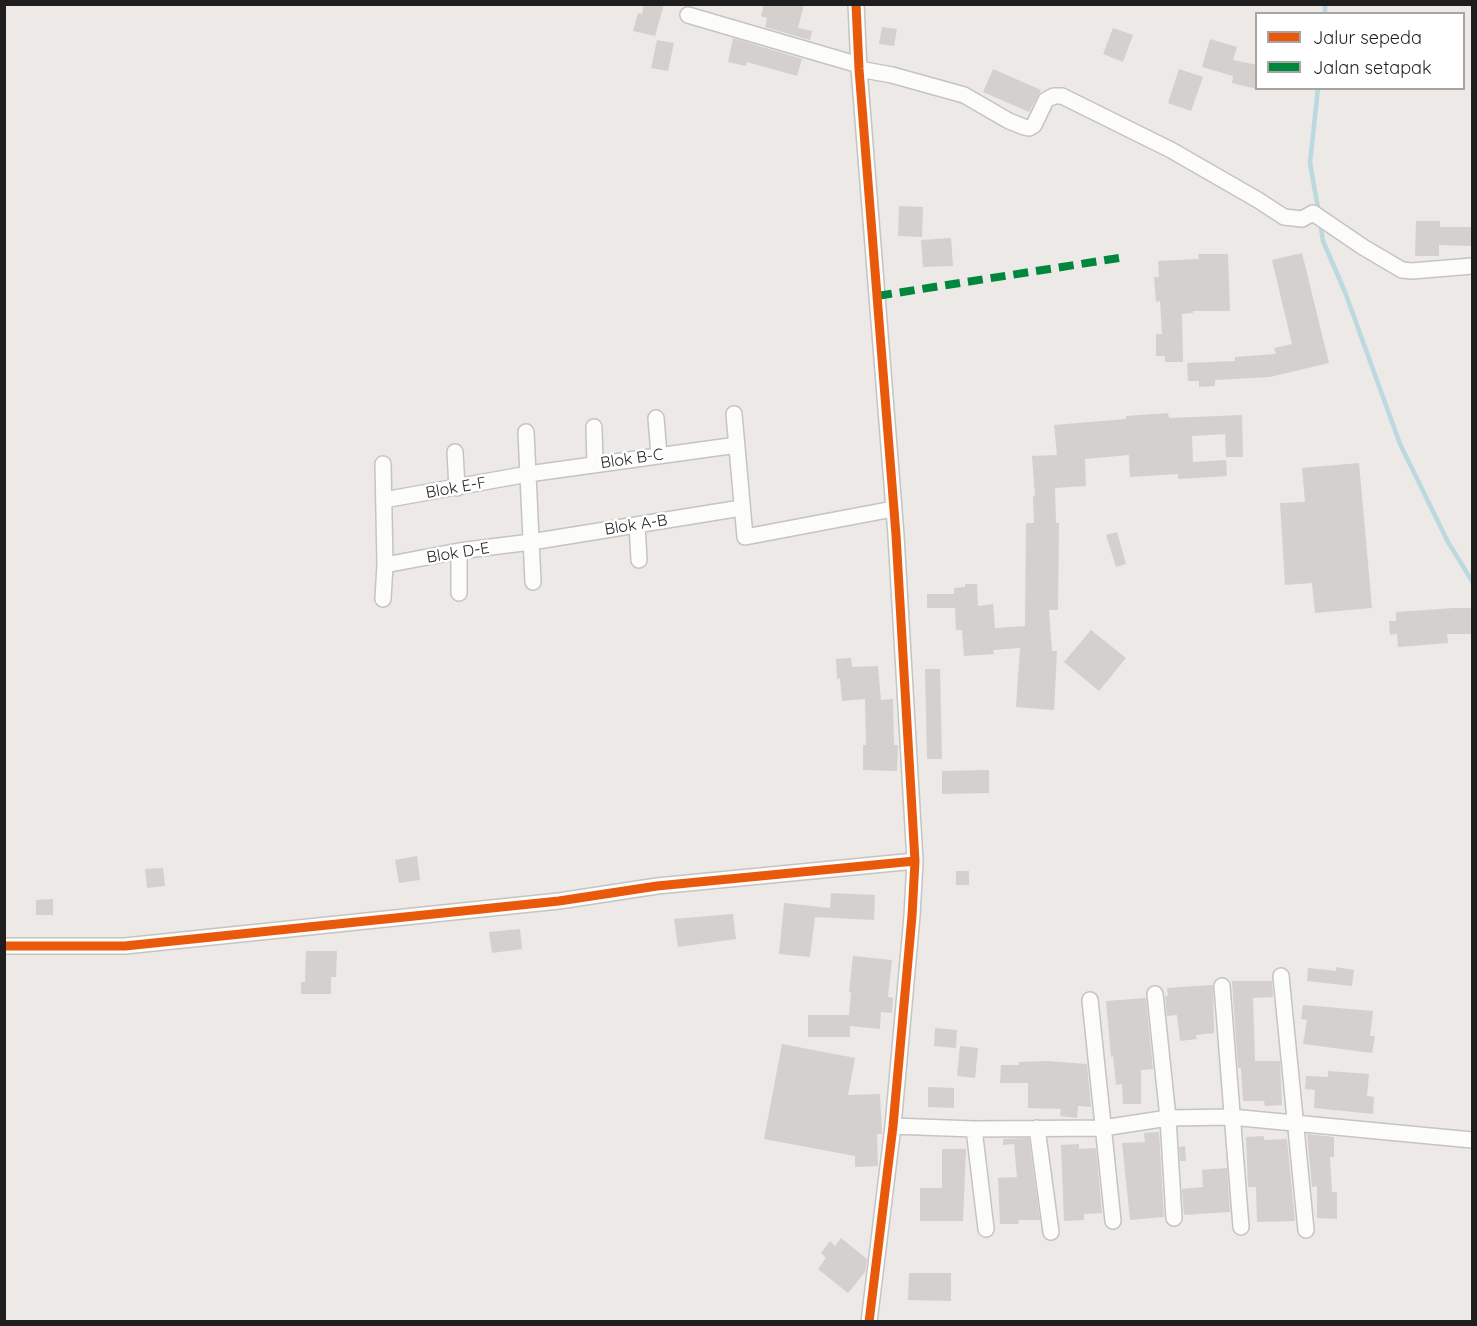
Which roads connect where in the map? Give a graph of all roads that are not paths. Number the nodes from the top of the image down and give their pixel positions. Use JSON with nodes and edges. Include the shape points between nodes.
{"nodes":[{"id":1,"x":856,"y":4,"type":"edge"},
{"id":2,"x":688,"y":15,"type":"dead end"},
{"id":3,"x":859,"y":67,"type":"junction"},
{"id":4,"x":1473,"y":266,"type":"edge"},
{"id":5,"x":734,"y":414,"type":"dead end"},
{"id":6,"x":656,"y":418,"type":"dead end"},
{"id":7,"x":594,"y":427,"type":"dead end"},
{"id":8,"x":526,"y":432,"type":"dead end"},
{"id":9,"x":737,"y":445,"type":"junction"},
{"id":10,"x":455,"y":452,"type":"dead end"},
{"id":11,"x":659,"y":455,"type":"junction"},
{"id":12,"x":383,"y":464,"type":"dead end"},
{"id":13,"x":595,"y":464,"type":"junction"},
{"id":14,"x":528,"y":474,"type":"junction"},
{"id":15,"x":457,"y":488,"type":"junction"},
{"id":16,"x":384,"y":500,"type":"junction"},
{"id":17,"x":741,"y":508,"type":"junction"},
{"id":18,"x":893,"y":509,"type":"junction"},
{"id":19,"x":636,"y":525,"type":"junction"},
{"id":20,"x":531,"y":542,"type":"junction"},
{"id":21,"x":459,"y":551,"type":"junction"},
{"id":22,"x":639,"y":560,"type":"dead end"},
{"id":23,"x":386,"y":565,"type":"junction"},
{"id":24,"x":533,"y":582,"type":"dead end"},
{"id":25,"x":459,"y":593,"type":"dead end"},
{"id":26,"x":383,"y":599,"type":"dead end"},
{"id":27,"x":915,"y":861,"type":"junction"},
{"id":28,"x":4,"y":946,"type":"edge"},
{"id":29,"x":1281,"y":976,"type":"dead end"},
{"id":30,"x":1222,"y":986,"type":"dead end"},
{"id":31,"x":1155,"y":994,"type":"dead end"},
{"id":32,"x":1090,"y":1000,"type":"dead end"},
{"id":33,"x":1231,"y":1117,"type":"junction"},
{"id":34,"x":1168,"y":1118,"type":"junction"},
{"id":35,"x":1296,"y":1122,"type":"junction"},
{"id":36,"x":893,"y":1126,"type":"junction"},
{"id":37,"x":1037,"y":1128,"type":"junction"},
{"id":38,"x":1103,"y":1128,"type":"junction"},
{"id":39,"x":974,"y":1129,"type":"junction"},
{"id":40,"x":1473,"y":1140,"type":"edge"},
{"id":41,"x":1174,"y":1218,"type":"dead end"},
{"id":42,"x":1113,"y":1221,"type":"dead end"},
{"id":43,"x":1241,"y":1227,"type":"dead end"},
{"id":44,"x":986,"y":1228,"type":"dead end"},
{"id":45,"x":1306,"y":1230,"type":"dead end"},
{"id":46,"x":1051,"y":1232,"type":"dead end"},
{"id":47,"x":869,"y":1322,"type":"edge"}],
"edges":[{"from":1,"to":3,"type":"street"},
{"from":2,"to":3,"type":"street"},
{"from":3,"to":4,"type":"street","via":[[964,95],[1029,128],[1046,100],[1062,96],[1171,150],[1284,217],[1320,217],[1402,270]]},
{"from":3,"to":18,"type":"street"},
{"from":5,"to":9,"type":"street"},
{"from":6,"to":11,"type":"street"},
{"from":7,"to":13,"type":"street"},
{"from":8,"to":14,"type":"street"},
{"from":9,"to":11,"type":"street","name":"Blok B-C"},
{"from":9,"to":17,"type":"street"},
{"from":10,"to":15,"type":"street"},
{"from":11,"to":13,"type":"street","name":"Blok B-C"},
{"from":12,"to":16,"type":"street"},
{"from":13,"to":14,"type":"street","name":"Blok B-C"},
{"from":14,"to":15,"type":"street","name":"Blok E-F"},
{"from":14,"to":20,"type":"street"},
{"from":15,"to":16,"type":"street","name":"Blok E-F"},
{"from":16,"to":23,"type":"street"},
{"from":17,"to":18,"type":"street","via":[[745,537]]},
{"from":17,"to":19,"type":"street","name":"Blok A-B"},
{"from":18,"to":27,"type":"street"},
{"from":19,"to":20,"type":"street","name":"Blok A-B"},
{"from":19,"to":22,"type":"street"},
{"from":20,"to":21,"type":"street","name":"Blok D-E"},
{"from":20,"to":24,"type":"street"},
{"from":21,"to":23,"type":"street","name":"Blok D-E"},
{"from":21,"to":25,"type":"street"},
{"from":23,"to":26,"type":"street"},
{"from":27,"to":28,"type":"street","via":[[125,946]]},
{"from":27,"to":36,"type":"street"},
{"from":29,"to":35,"type":"street"},
{"from":30,"to":33,"type":"street"},
{"from":31,"to":34,"type":"street"},
{"from":32,"to":38,"type":"street"},
{"from":33,"to":34,"type":"street"},
{"from":33,"to":35,"type":"street"},
{"from":33,"to":43,"type":"street"},
{"from":34,"to":38,"type":"street"},
{"from":34,"to":41,"type":"street"},
{"from":35,"to":40,"type":"street"},
{"from":35,"to":45,"type":"street"},
{"from":36,"to":39,"type":"street"},
{"from":36,"to":47,"type":"street"},
{"from":37,"to":38,"type":"street"},
{"from":37,"to":39,"type":"street"},
{"from":37,"to":46,"type":"street"},
{"from":38,"to":42,"type":"street"},
{"from":39,"to":44,"type":"street"}]}
